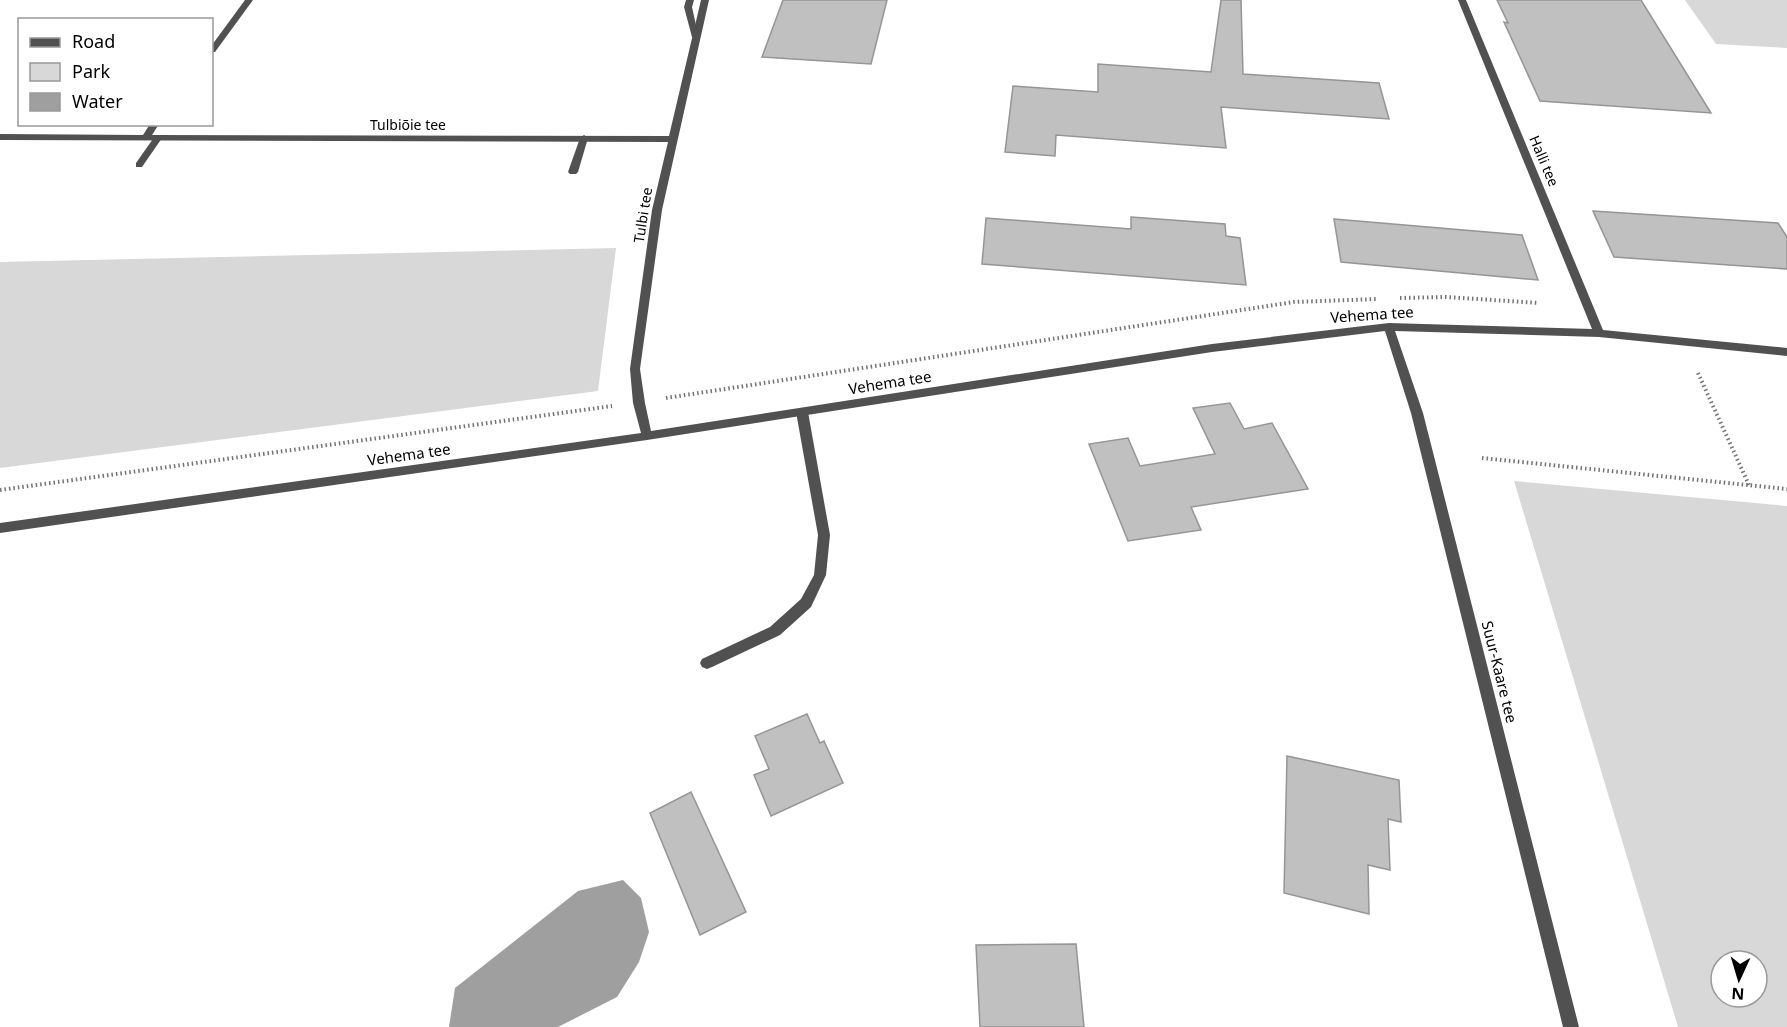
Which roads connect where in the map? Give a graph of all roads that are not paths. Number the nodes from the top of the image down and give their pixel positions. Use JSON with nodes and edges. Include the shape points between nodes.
{"nodes":[{"id":1,"x":249,"y":0,"type":"edge"},
{"id":2,"x":690,"y":0,"type":"edge"},
{"id":3,"x":705,"y":0,"type":"edge"},
{"id":4,"x":1461,"y":0,"type":"edge"},
{"id":5,"x":696,"y":37,"type":"junction"},
{"id":6,"x":213,"y":49,"type":"edge"},
{"id":7,"x":154,"y":126,"type":"edge"},
{"id":8,"x":0,"y":137,"type":"edge"},
{"id":9,"x":145,"y":138,"type":"junction"},
{"id":10,"x":158,"y":138,"type":"junction"},
{"id":11,"x":585,"y":138,"type":"junction"},
{"id":12,"x":671,"y":139,"type":"junction"},
{"id":13,"x":139,"y":165,"type":"dead end"},
{"id":14,"x":573,"y":172,"type":"dead end"},
{"id":15,"x":1389,"y":327,"type":"junction"},
{"id":16,"x":1599,"y":333,"type":"junction"},
{"id":17,"x":1787,"y":354,"type":"edge"},
{"id":18,"x":802,"y":412,"type":"junction"},
{"id":19,"x":647,"y":436,"type":"junction"},
{"id":20,"x":0,"y":528,"type":"edge"},
{"id":21,"x":707,"y":663,"type":"dead end"},
{"id":22,"x":1571,"y":1027,"type":"edge"}],
"edges":[{"from":1,"to":6,"type":"street"},
{"from":2,"to":5,"type":"street","via":[[688,7]]},
{"from":3,"to":5,"type":"street","name":"Tulbi tee"},
{"from":4,"to":16,"type":"street","name":"Halli tee"},
{"from":5,"to":12,"type":"street","name":"Tulbi tee"},
{"from":7,"to":9,"type":"street"},
{"from":8,"to":9,"type":"street","name":"Tulbiõie tee"},
{"from":9,"to":10,"type":"street","name":"Tulbiõie tee"},
{"from":10,"to":11,"type":"street","name":"Tulbiõie tee"},
{"from":10,"to":13,"type":"street"},
{"from":11,"to":12,"type":"street","name":"Tulbiõie tee"},
{"from":11,"to":14,"type":"street"},
{"from":12,"to":19,"type":"street","name":"Tulbi tee","via":[[657,210],[636,369]]},
{"from":15,"to":16,"type":"street","name":"Vehema tee"},
{"from":15,"to":18,"type":"street","name":"Vehema tee","via":[[1212,348]]},
{"from":15,"to":22,"type":"street","name":"Suur-Kaare tee","via":[[1417,412]]},
{"from":16,"to":17,"type":"street","name":"Vehema tee"},
{"from":18,"to":19,"type":"street","name":"Vehema tee"},
{"from":18,"to":21,"type":"street","via":[[824,535],[820,575],[806,603],[775,631]]},
{"from":19,"to":20,"type":"street","name":"Vehema tee"}]}
